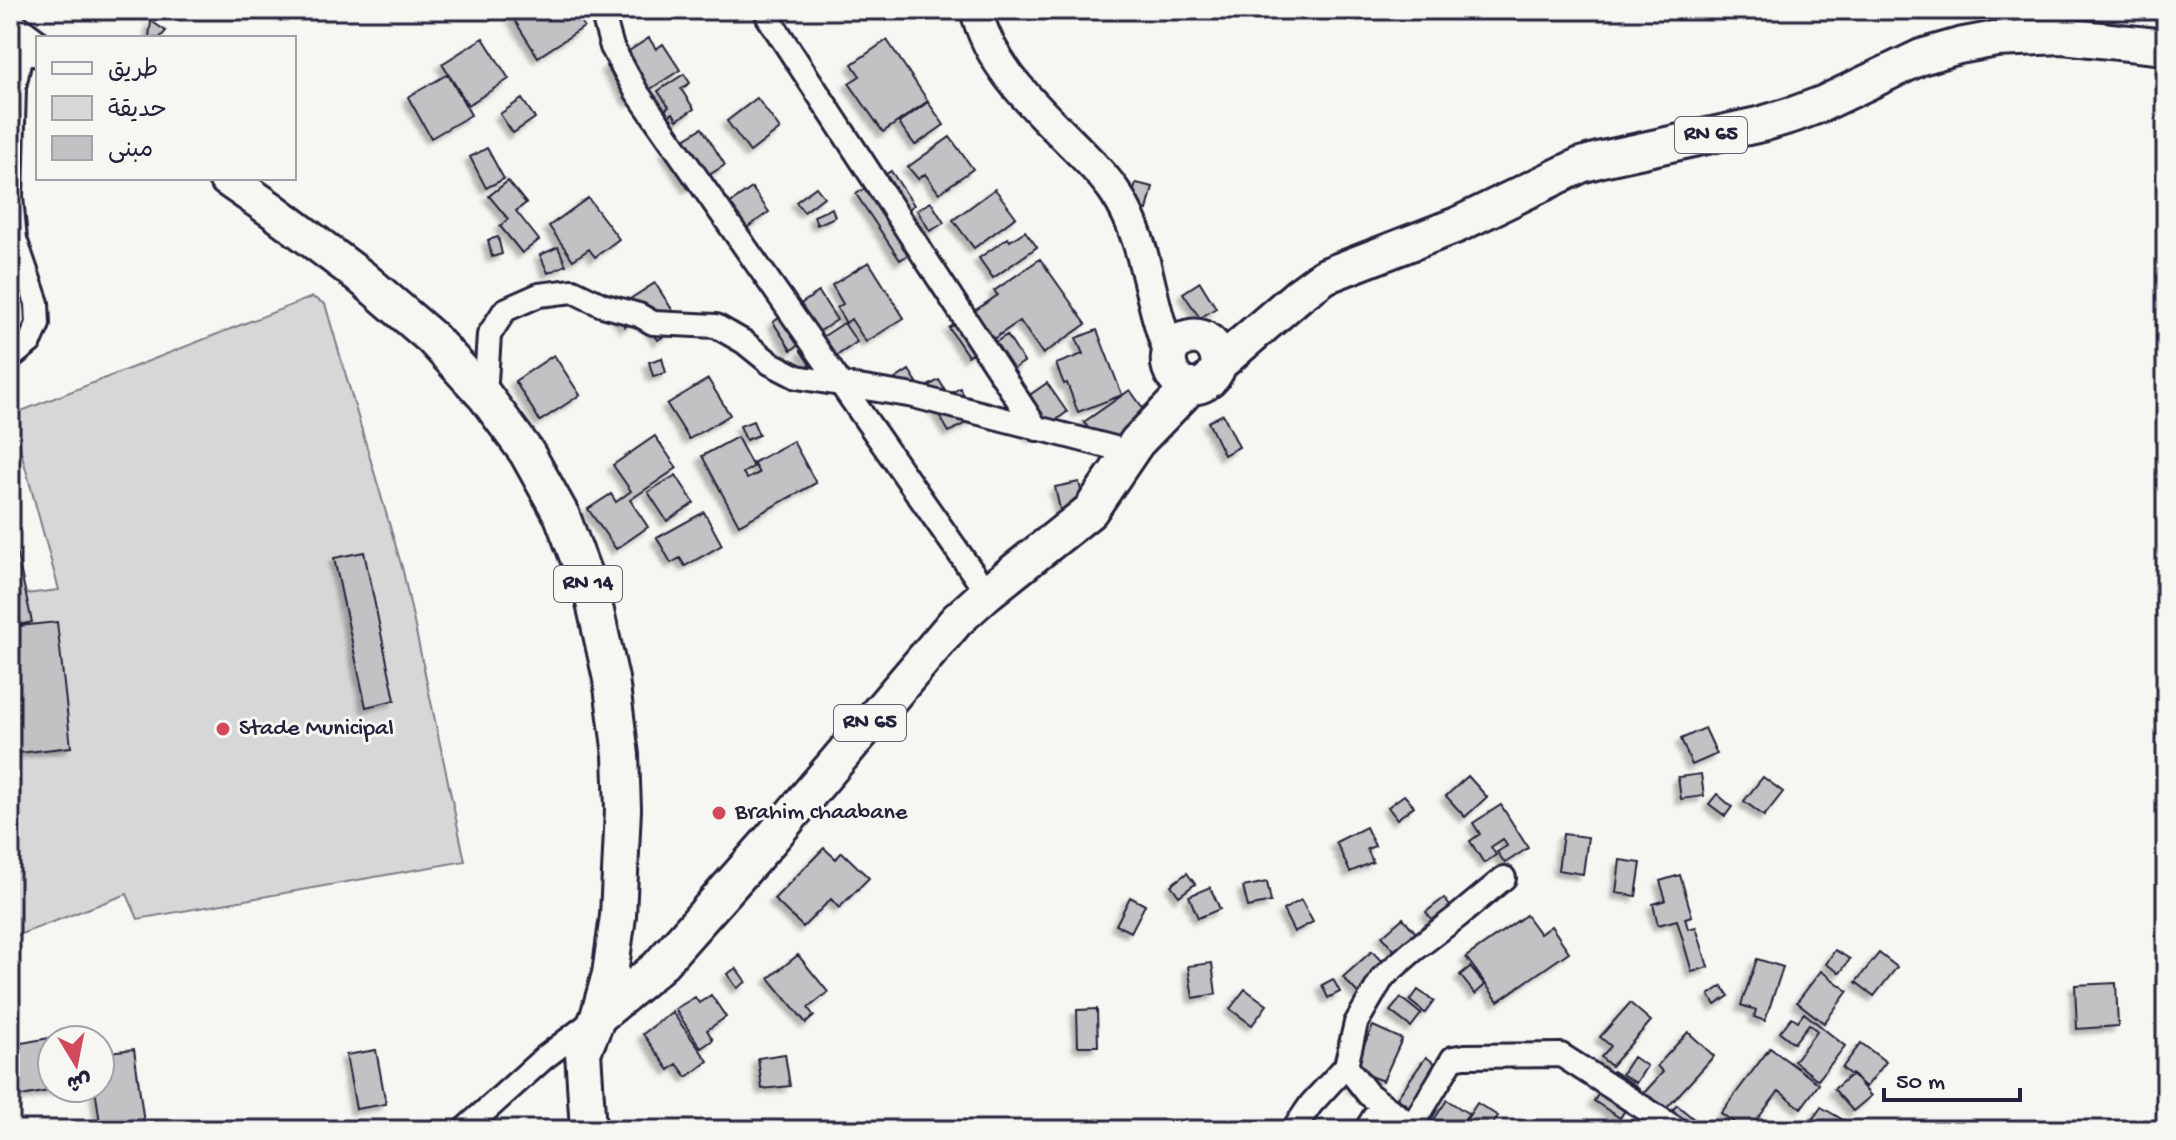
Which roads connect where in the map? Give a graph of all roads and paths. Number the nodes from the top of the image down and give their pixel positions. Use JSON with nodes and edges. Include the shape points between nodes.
{"nodes":[{"id":1,"x":976,"y":10,"type":"edge"},
{"id":2,"x":768,"y":17,"type":"dead end"},
{"id":3,"x":604,"y":19,"type":"dead end"},
{"id":4,"x":24,"y":39,"type":"edge"},
{"id":5,"x":2166,"y":47,"type":"edge"},
{"id":6,"x":229,"y":180,"type":"edge"},
{"id":7,"x":1277,"y":313,"type":"junction"},
{"id":8,"x":1181,"y":347,"type":"junction"},
{"id":9,"x":10,"y":358,"type":"edge"},
{"id":10,"x":1219,"y":364,"type":"junction"},
{"id":11,"x":839,"y":383,"type":"junction"},
{"id":12,"x":1191,"y":386,"type":"junction"},
{"id":13,"x":485,"y":396,"type":"junction"},
{"id":14,"x":1037,"y":429,"type":"junction"},
{"id":15,"x":1137,"y":443,"type":"junction"},
{"id":16,"x":987,"y":593,"type":"junction"},
{"id":17,"x":1504,"y":878,"type":"dead end"},
{"id":18,"x":598,"y":1017,"type":"junction"},
{"id":19,"x":1346,"y":1066,"type":"junction"},
{"id":20,"x":1382,"y":1104,"type":"junction"},
{"id":21,"x":1414,"y":1128,"type":"edge"},
{"id":22,"x":464,"y":1130,"type":"edge"},
{"id":23,"x":588,"y":1130,"type":"edge"},
{"id":24,"x":1293,"y":1130,"type":"edge"},
{"id":25,"x":1366,"y":1130,"type":"edge"},
{"id":26,"x":1678,"y":1130,"type":"edge"}],
"edges":[{"from":1,"to":8,"type":"street","via":[[1004,71],[1115,191]]},
{"from":2,"to":14,"type":"street"},
{"from":3,"to":11,"type":"street","via":[[612,47],[636,91]]},
{"from":4,"to":9,"type":"street","via":[[14,87],[11,197],[15,239],[37,303],[38,324],[30,342]]},
{"from":5,"to":7,"type":"main road","number":"RN 65","via":[[2029,36],[1921,57],[1795,114],[1581,165],[1457,225],[1332,272]]},
{"from":6,"to":13,"type":"main road","number":"RN 14","via":[[360,276],[432,338]]},
{"from":7,"to":8,"type":"main road","number":"RN 65"},
{"from":7,"to":10,"type":"main road","number":"RN 65"},
{"from":8,"to":10,"type":"main road","via":[[1206,339]]},
{"from":8,"to":12,"type":"main road","via":[[1170,370]]},
{"from":8,"to":15,"type":"main road","number":"RN 65"},
{"from":10,"to":12,"type":"main road","number":"RN 65","via":[[1210,381]]},
{"from":11,"to":13,"type":"street","via":[[797,377],[716,326],[653,323],[573,291],[539,295],[505,310],[489,335]]},
{"from":11,"to":14,"type":"street","via":[[914,396]]},
{"from":11,"to":16,"type":"street"},
{"from":12,"to":15,"type":"main road","number":"RN 65"},
{"from":13,"to":18,"type":"main road","number":"RN 14","via":[[527,453],[562,516],[593,598],[611,679],[623,809],[618,916]]},
{"from":14,"to":15,"type":"street"},
{"from":15,"to":16,"type":"main road","number":"RN 65","via":[[1090,511]]},
{"from":16,"to":18,"type":"main road","number":"RN 65","via":[[957,620],[658,967]]},
{"from":17,"to":19,"type":"street","via":[[1383,977],[1356,1023]]},
{"from":18,"to":22,"type":"street"},
{"from":18,"to":23,"type":"main road","number":"RN 14","via":[[583,1052]]},
{"from":19,"to":20,"type":"street"},
{"from":19,"to":24,"type":"street"},
{"from":20,"to":21,"type":"street"},
{"from":20,"to":25,"type":"street"},
{"from":21,"to":26,"type":"street","via":[[1453,1058],[1561,1055]]}]}
